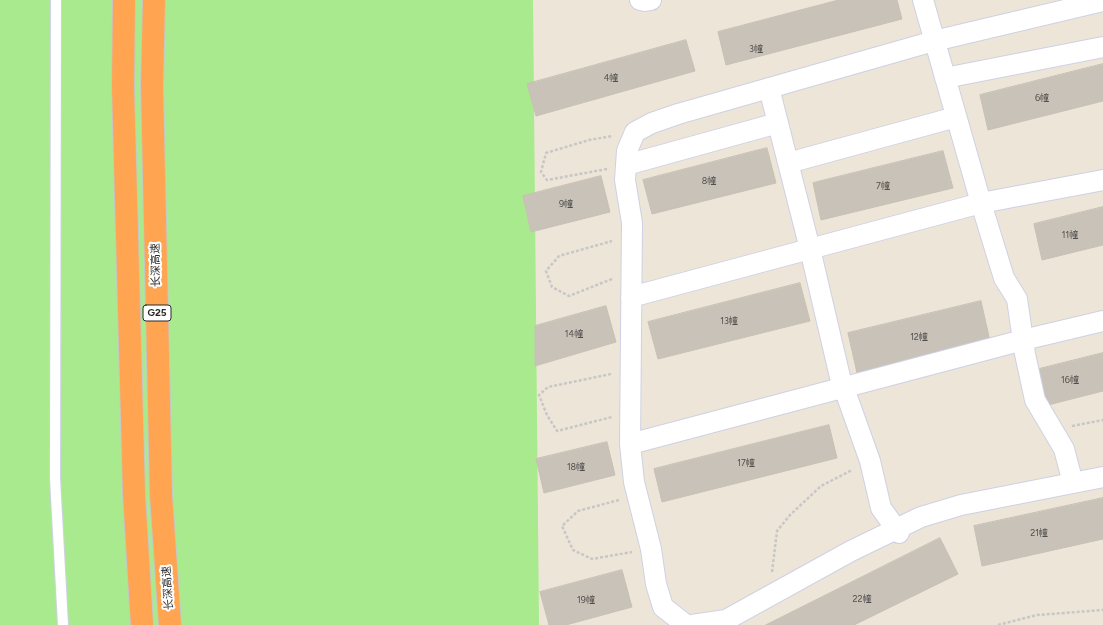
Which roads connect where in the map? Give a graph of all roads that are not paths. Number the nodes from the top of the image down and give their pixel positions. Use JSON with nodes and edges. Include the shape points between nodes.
{"nodes":[{"id":1,"x":56,"y":0,"type":"edge"},
{"id":2,"x":124,"y":0,"type":"edge"},
{"id":3,"x":154,"y":0,"type":"edge"},
{"id":4,"x":640,"y":0,"type":"edge"},
{"id":5,"x":651,"y":0,"type":"edge"},
{"id":6,"x":923,"y":0,"type":"edge"},
{"id":7,"x":1103,"y":1,"type":"edge"},
{"id":8,"x":934,"y":41,"type":"junction"},
{"id":9,"x":1103,"y":47,"type":"edge"},
{"id":10,"x":945,"y":78,"type":"junction"},
{"id":11,"x":769,"y":88,"type":"junction"},
{"id":12,"x":956,"y":117,"type":"junction"},
{"id":13,"x":778,"y":123,"type":"junction"},
{"id":14,"x":788,"y":163,"type":"junction"},
{"id":15,"x":626,"y":165,"type":"junction"},
{"id":16,"x":1103,"y":180,"type":"edge"},
{"id":17,"x":981,"y":203,"type":"junction"},
{"id":18,"x":810,"y":249,"type":"junction"},
{"id":19,"x":631,"y":298,"type":"junction"},
{"id":20,"x":1103,"y":321,"type":"edge"},
{"id":21,"x":1023,"y":340,"type":"junction"},
{"id":22,"x":844,"y":388,"type":"junction"},
{"id":23,"x":630,"y":444,"type":"junction"},
{"id":24,"x":1103,"y":477,"type":"edge"},
{"id":25,"x":1073,"y":483,"type":"junction"},
{"id":26,"x":898,"y":531,"type":"junction"},
{"id":27,"x":64,"y":625,"type":"edge"},
{"id":28,"x":142,"y":625,"type":"edge"},
{"id":29,"x":170,"y":625,"type":"edge"},
{"id":30,"x":686,"y":625,"type":"edge"},
{"id":31,"x":692,"y":625,"type":"edge"}],
"edges":[{"from":1,"to":27,"type":"lane","via":[[55,478]]},
{"from":2,"to":28,"type":"highway","number":"G25","via":[[123,87],[134,494]]},
{"from":3,"to":29,"type":"highway","name":"长深高速","number":"G25","via":[[152,86],[161,494]]},
{"from":4,"to":5,"type":"street"},
{"from":6,"to":8,"type":"street"},
{"from":7,"to":8,"type":"street"},
{"from":8,"to":10,"type":"street"},
{"from":8,"to":11,"type":"street"},
{"from":9,"to":10,"type":"street"},
{"from":10,"to":12,"type":"street"},
{"from":11,"to":13,"type":"street"},
{"from":11,"to":15,"type":"street","via":[[678,114],[635,132],[627,152]]},
{"from":12,"to":14,"type":"street"},
{"from":12,"to":17,"type":"street"},
{"from":13,"to":14,"type":"street"},
{"from":13,"to":15,"type":"street"},
{"from":14,"to":18,"type":"street"},
{"from":15,"to":19,"type":"street","via":[[625,180],[632,223]]},
{"from":16,"to":17,"type":"street"},
{"from":17,"to":18,"type":"street"},
{"from":17,"to":21,"type":"street","via":[[1004,278],[1017,299]]},
{"from":18,"to":19,"type":"street"},
{"from":18,"to":22,"type":"street"},
{"from":19,"to":23,"type":"street"},
{"from":20,"to":21,"type":"street"},
{"from":21,"to":22,"type":"street"},
{"from":21,"to":25,"type":"street","via":[[1035,400],[1064,449]]},
{"from":22,"to":23,"type":"street"},
{"from":22,"to":26,"type":"street","via":[[870,461],[882,508]]},
{"from":23,"to":30,"type":"street","via":[[634,482],[663,607]]},
{"from":24,"to":25,"type":"street"},
{"from":25,"to":26,"type":"street","via":[[961,506],[921,517]]},
{"from":26,"to":31,"type":"street","via":[[851,551],[726,620]]}]}
